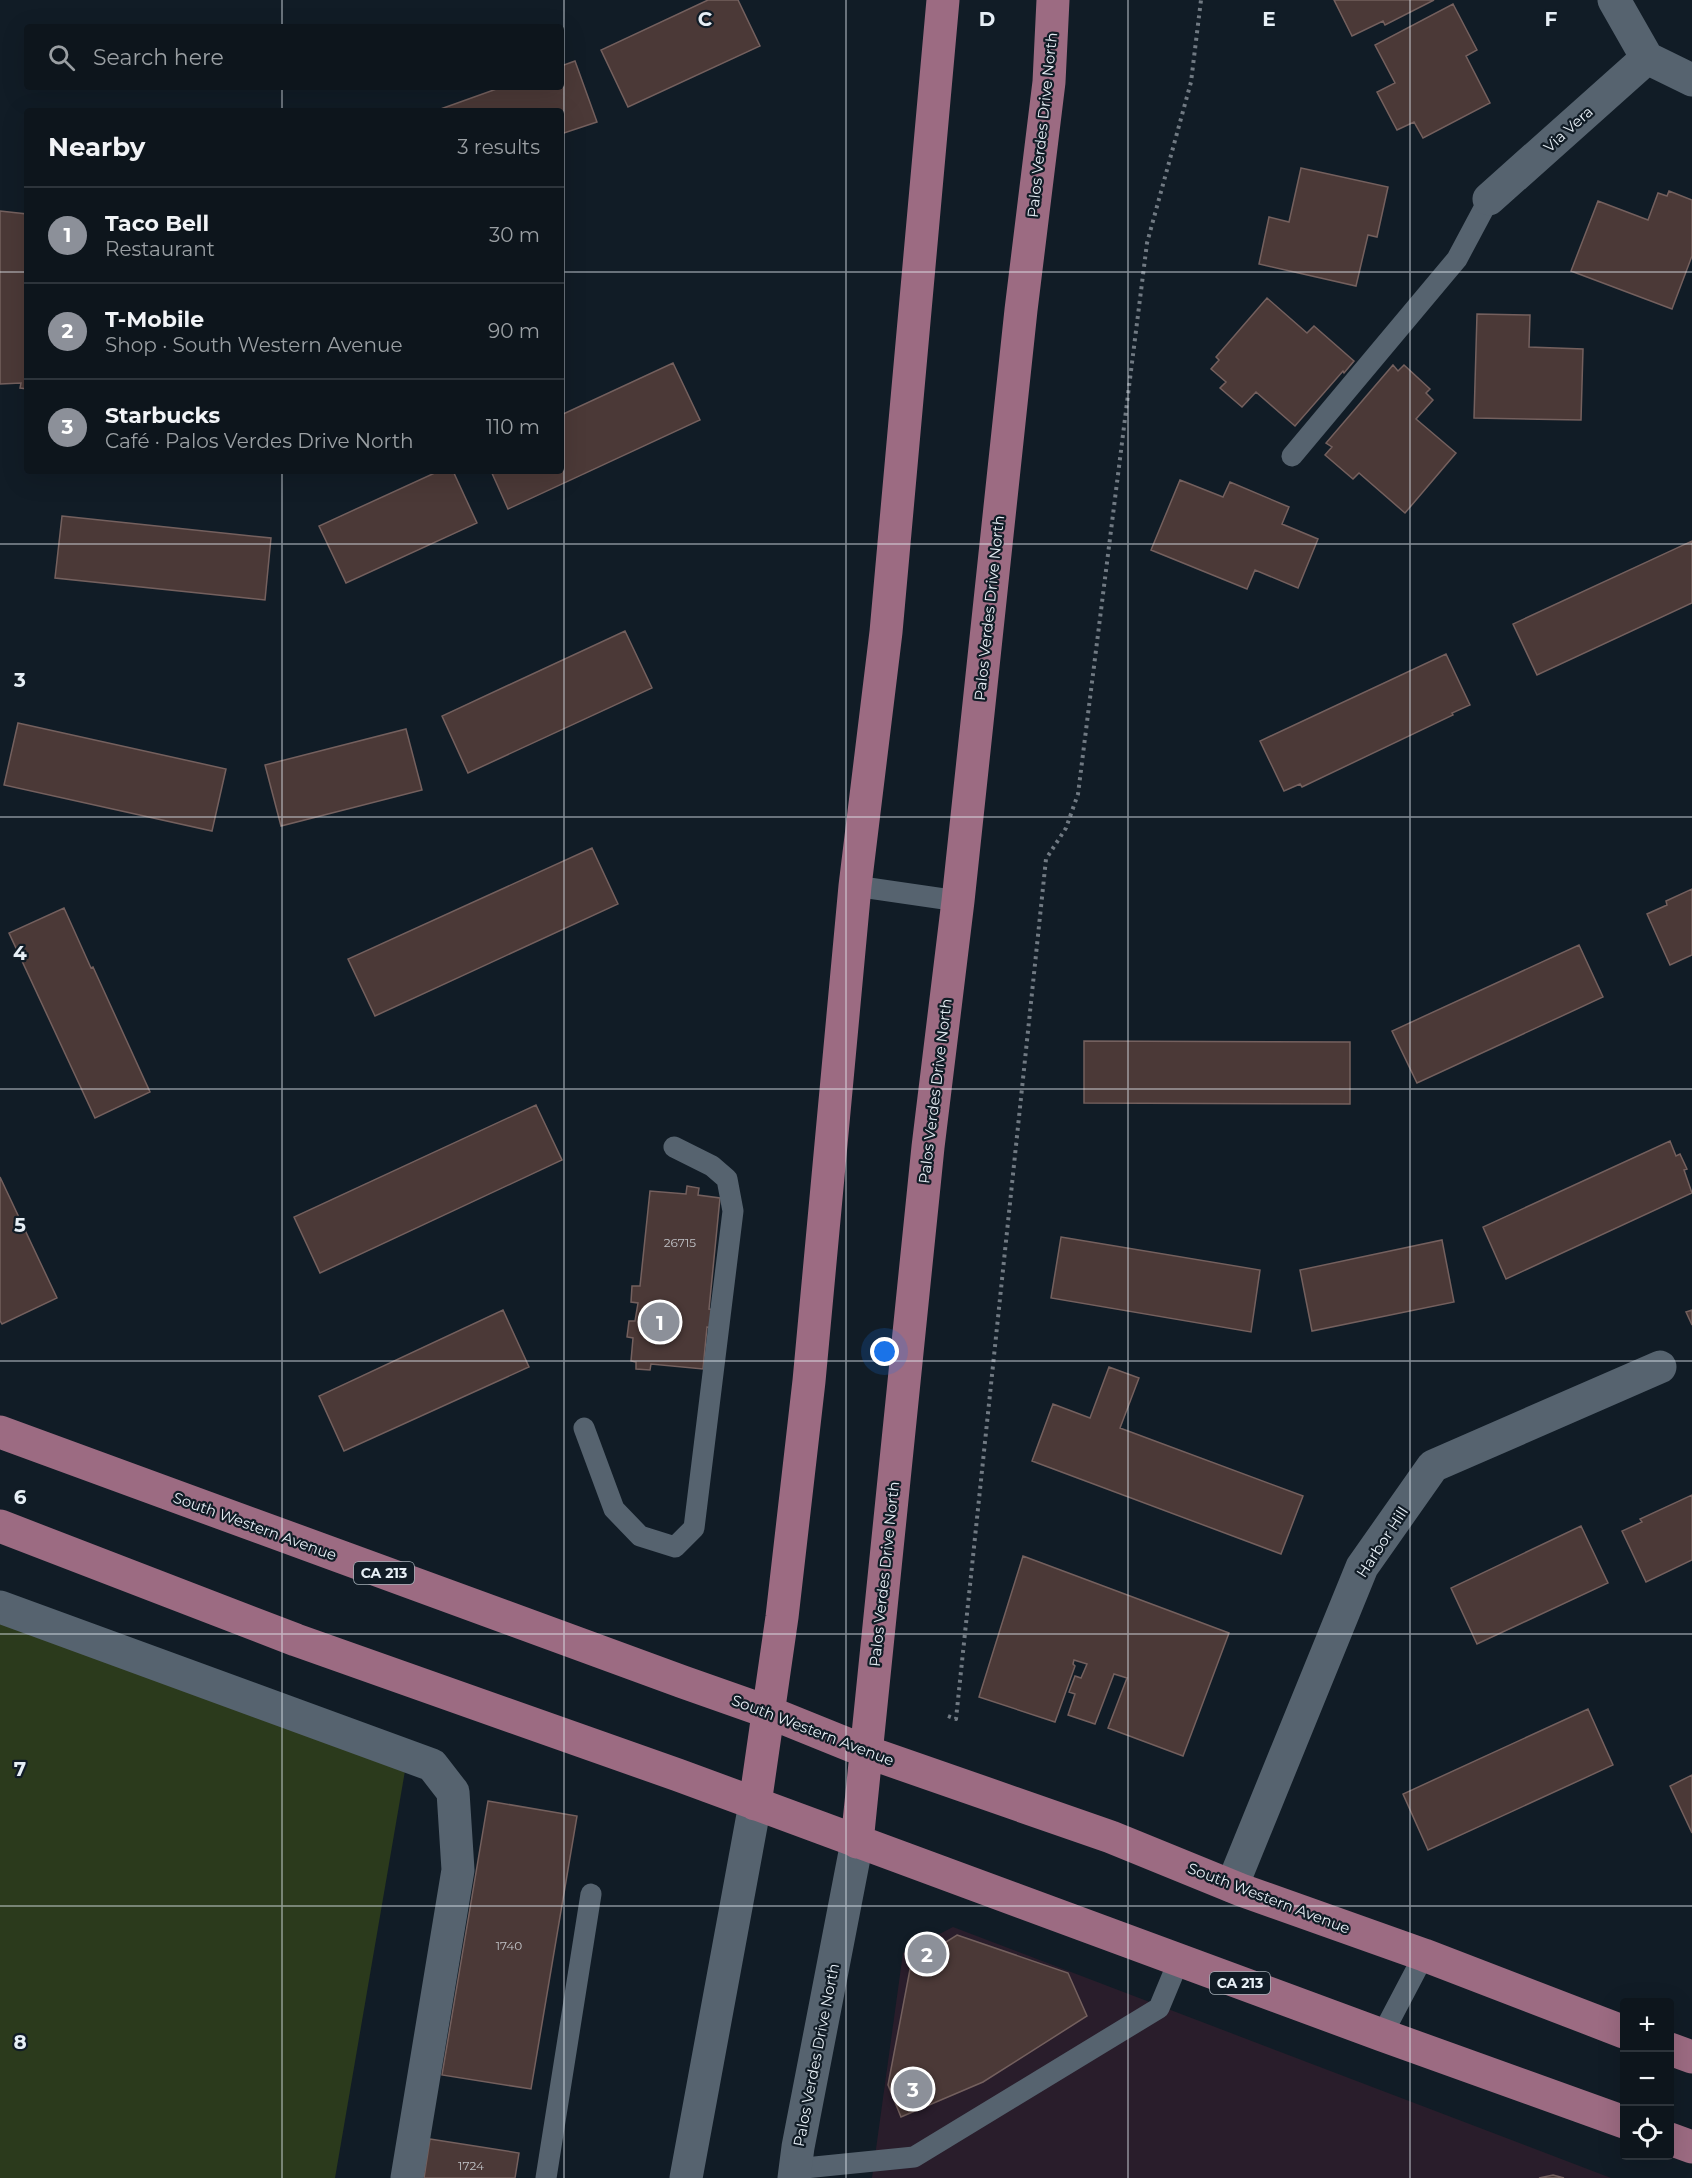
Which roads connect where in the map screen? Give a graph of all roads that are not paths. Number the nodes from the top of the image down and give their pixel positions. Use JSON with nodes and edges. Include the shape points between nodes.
{"nodes":[{"id":1,"x":943,"y":0,"type":"edge"},
{"id":2,"x":1053,"y":0,"type":"edge"},
{"id":3,"x":1614,"y":0,"type":"edge"},
{"id":4,"x":1647,"y":58,"type":"junction"},
{"id":5,"x":1692,"y":80,"type":"edge"},
{"id":6,"x":1489,"y":199,"type":"joint"},
{"id":7,"x":1292,"y":456,"type":"dead end"},
{"id":8,"x":855,"y":886,"type":"junction"},
{"id":9,"x":958,"y":901,"type":"junction"},
{"id":10,"x":674,"y":1147,"type":"dead end"},
{"id":11,"x":1660,"y":1366,"type":"dead end"},
{"id":12,"x":584,"y":1428,"type":"dead end"},
{"id":13,"x":0,"y":1432,"type":"edge"},
{"id":14,"x":0,"y":1526,"type":"edge"},
{"id":15,"x":0,"y":1607,"type":"edge"},
{"id":16,"x":768,"y":1712,"type":"junction"},
{"id":17,"x":867,"y":1752,"type":"junction"},
{"id":18,"x":755,"y":1804,"type":"junction"},
{"id":19,"x":857,"y":1842,"type":"junction"},
{"id":20,"x":1232,"y":1886,"type":"junction"},
{"id":21,"x":591,"y":1894,"type":"dead end"},
{"id":22,"x":1424,"y":1955,"type":"junction"},
{"id":23,"x":1179,"y":1960,"type":"junction"},
{"id":24,"x":1620,"y":2030,"type":"edge"},
{"id":25,"x":1382,"y":2035,"type":"junction"},
{"id":26,"x":1674,"y":2050,"type":"edge"},
{"id":27,"x":1692,"y":2057,"type":"edge"},
{"id":28,"x":1620,"y":2121,"type":"edge"},
{"id":29,"x":1674,"y":2140,"type":"edge"},
{"id":30,"x":1692,"y":2147,"type":"edge"},
{"id":31,"x":795,"y":2173,"type":"edge"},
{"id":32,"x":407,"y":2178,"type":"edge"},
{"id":33,"x":546,"y":2178,"type":"edge"},
{"id":34,"x":686,"y":2178,"type":"edge"}],
"edges":[{"from":1,"to":8,"type":"main road","via":[[887,620]]},
{"from":2,"to":9,"type":"main road","name":"Palos Verdes Drive North","via":[[1049,82]]},
{"from":3,"to":4,"type":"street"},
{"from":4,"to":5,"type":"street"},
{"from":4,"to":6,"type":"street","name":"Via Vera"},
{"from":6,"to":7,"type":"lane","via":[[1457,259]]},
{"from":8,"to":9,"type":"lane"},
{"from":8,"to":16,"type":"main road","via":[[808,1392]]},
{"from":9,"to":17,"type":"main road","name":"Palos Verdes Drive North","via":[[928,1147]]},
{"from":10,"to":12,"type":"lane","via":[[712,1166],[728,1179],[733,1211],[694,1527],[675,1547],[640,1536],[614,1509]]},
{"from":11,"to":20,"type":"street","name":"Harbor Hill","via":[[1433,1466],[1362,1567]]},
{"from":13,"to":16,"type":"main road","name":"South Western Avenue","number":"CA 213"},
{"from":14,"to":18,"type":"main road","number":"CA 213","via":[[296,1640]]},
{"from":15,"to":32,"type":"street","via":[[432,1765],[453,1792],[458,1870]]},
{"from":16,"to":17,"type":"main road","name":"South Western Avenue","number":"CA 213"},
{"from":16,"to":18,"type":"main road"},
{"from":17,"to":19,"type":"main road","name":"Palos Verdes Drive North"},
{"from":17,"to":20,"type":"main road","name":"South Western Avenue","number":"CA 213","via":[[1111,1837]]},
{"from":18,"to":19,"type":"main road","number":"CA 213"},
{"from":18,"to":34,"type":"street"},
{"from":19,"to":23,"type":"main road","number":"CA 213"},
{"from":19,"to":31,"type":"street","name":"Palos Verdes Drive North"},
{"from":20,"to":22,"type":"main road","name":"South Western Avenue","number":"CA 213"},
{"from":21,"to":33,"type":"lane"},
{"from":22,"to":24,"type":"main road","name":"South Western Avenue","number":"CA 213"},
{"from":22,"to":25,"type":"lane"},
{"from":23,"to":25,"type":"main road","number":"CA 213"},
{"from":23,"to":31,"type":"lane","via":[[1159,2008],[914,2157]]},
{"from":25,"to":28,"type":"main road","number":"CA 213"},
{"from":26,"to":27,"type":"main road"},
{"from":29,"to":30,"type":"main road"}]}
